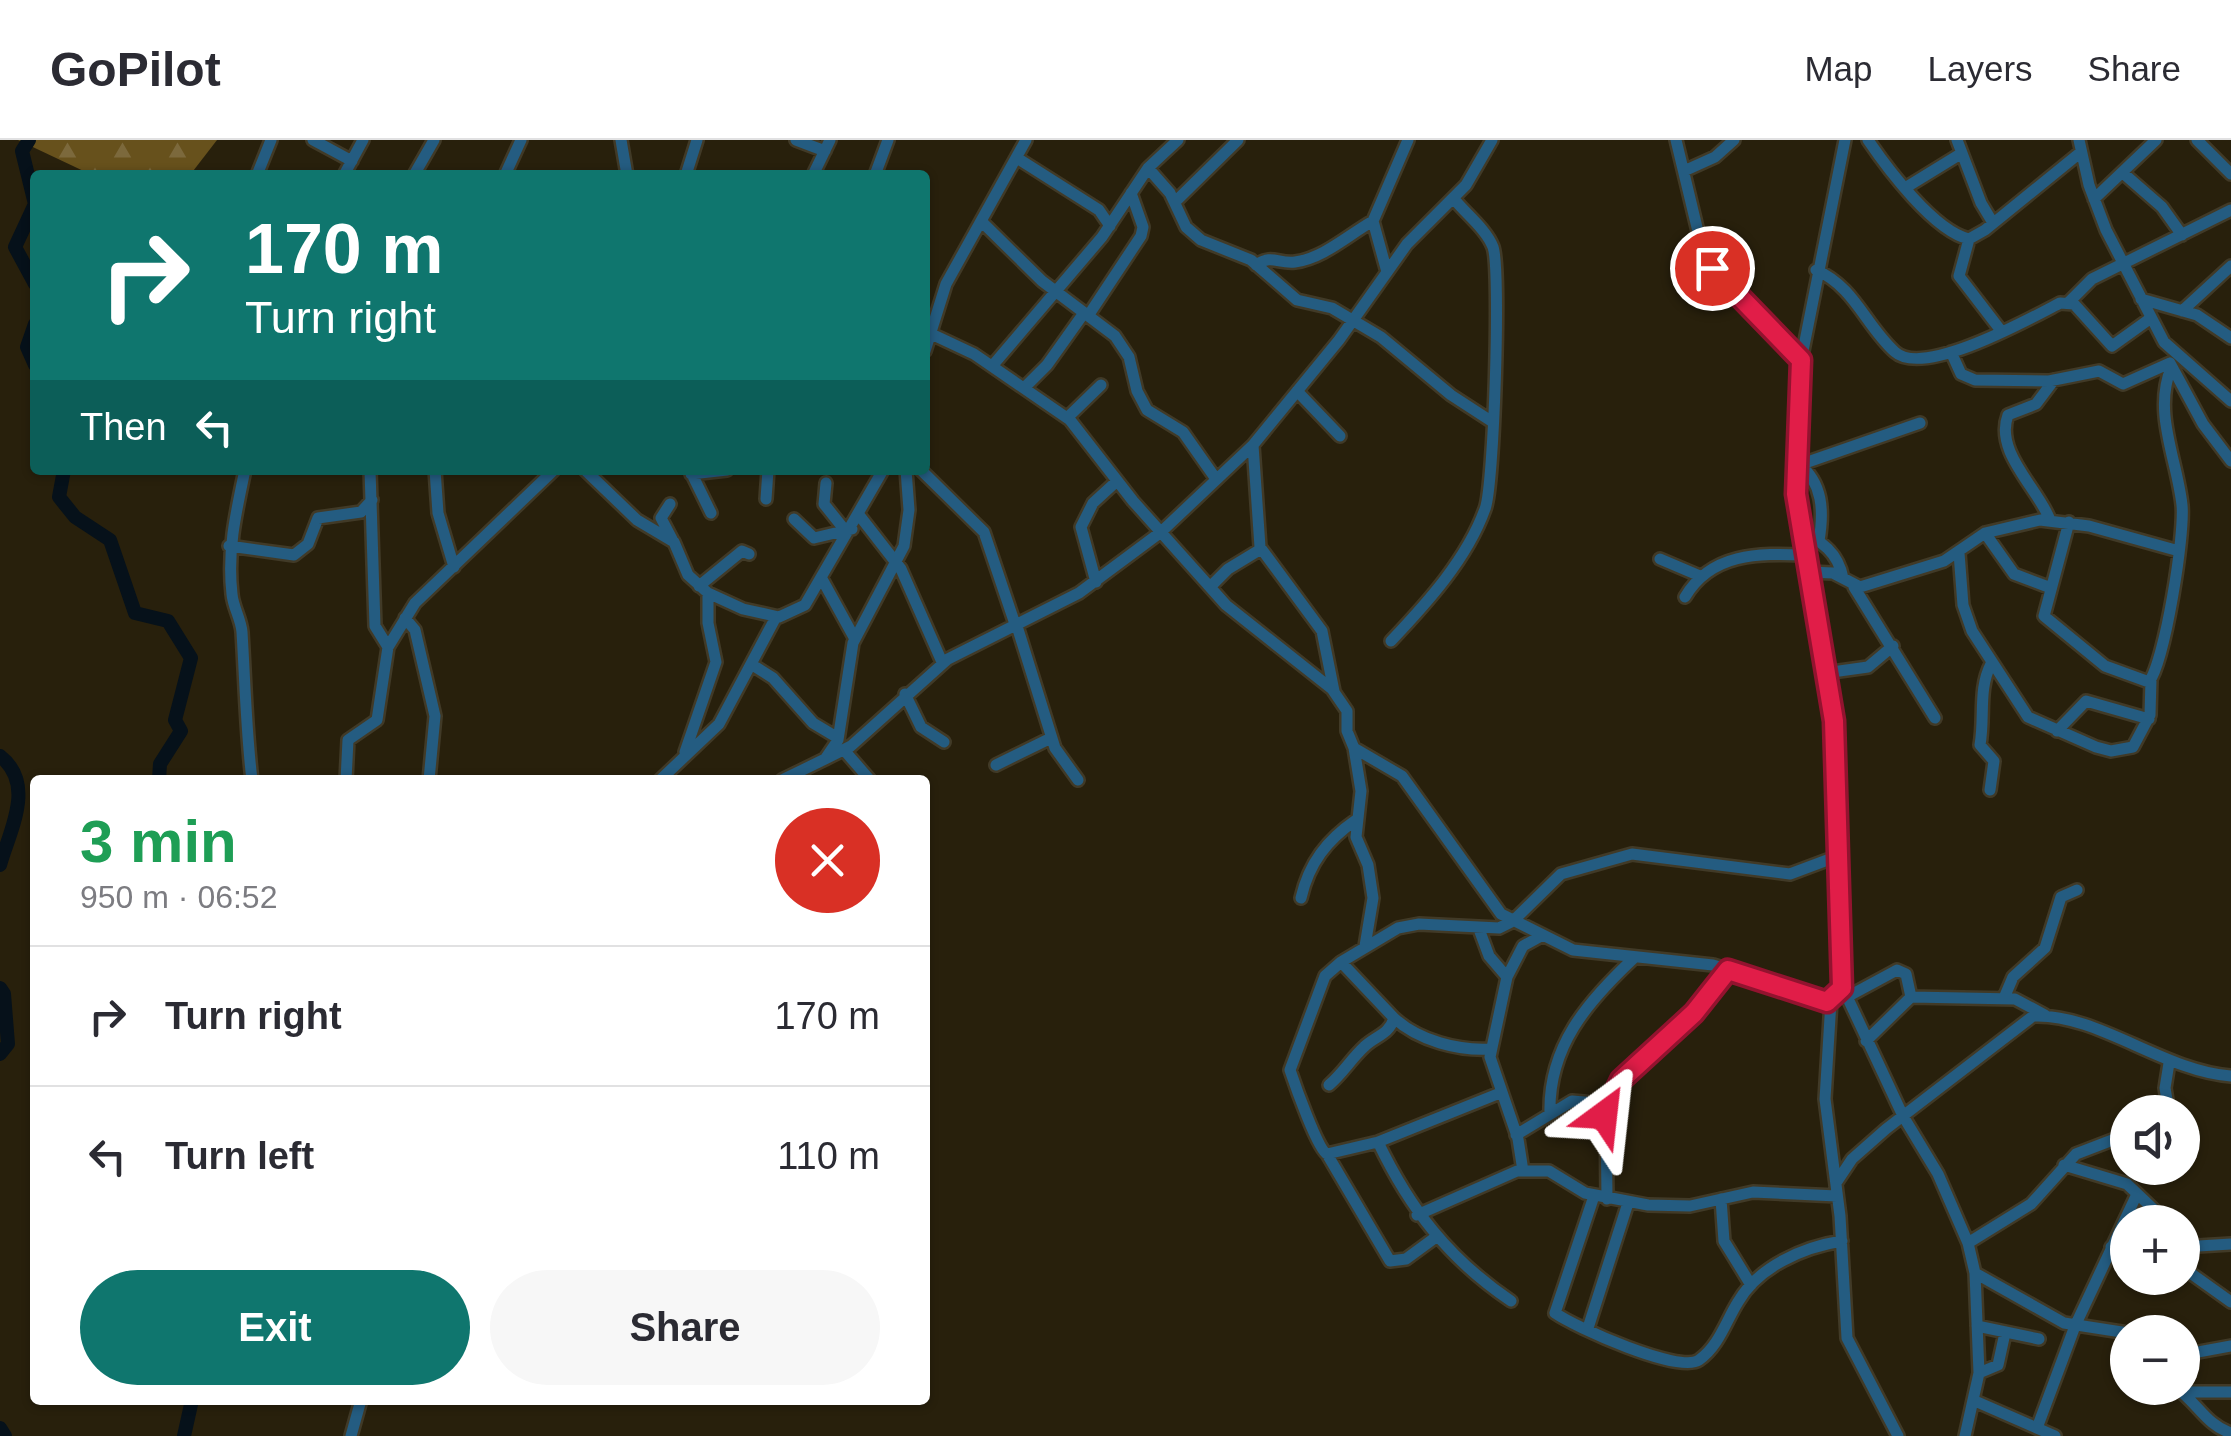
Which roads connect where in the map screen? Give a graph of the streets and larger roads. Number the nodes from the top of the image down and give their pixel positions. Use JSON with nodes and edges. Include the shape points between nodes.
{"nodes":[{"id":1,"x":270,"y":140,"type":"edge"},
{"id":2,"x":313,"y":140,"type":"edge"},
{"id":3,"x":363,"y":140,"type":"edge"},
{"id":4,"x":434,"y":140,"type":"edge"},
{"id":5,"x":521,"y":140,"type":"edge"},
{"id":6,"x":621,"y":140,"type":"edge"},
{"id":7,"x":696,"y":140,"type":"edge"},
{"id":8,"x":796,"y":140,"type":"edge"},
{"id":9,"x":888,"y":140,"type":"edge"},
{"id":10,"x":1026,"y":140,"type":"edge"},
{"id":11,"x":1178,"y":140,"type":"edge"},
{"id":12,"x":1238,"y":140,"type":"edge"},
{"id":13,"x":1408,"y":140,"type":"edge"},
{"id":14,"x":1492,"y":140,"type":"edge"},
{"id":15,"x":1676,"y":140,"type":"edge"},
{"id":16,"x":1734,"y":140,"type":"edge"},
{"id":17,"x":1845,"y":140,"type":"edge"},
{"id":18,"x":1868,"y":140,"type":"edge"},
{"id":19,"x":1957,"y":140,"type":"edge"},
{"id":20,"x":2156,"y":140,"type":"edge"},
{"id":21,"x":2198,"y":140,"type":"edge"},
{"id":22,"x":828,"y":145,"type":"edge"},
{"id":23,"x":2080,"y":146,"type":"edge"},
{"id":24,"x":1962,"y":153,"type":"junction"},
{"id":25,"x":1017,"y":158,"type":"junction"},
{"id":26,"x":352,"y":161,"type":"junction"},
{"id":27,"x":1148,"y":168,"type":"junction"},
{"id":28,"x":259,"y":170,"type":"edge"},
{"id":29,"x":347,"y":170,"type":"edge"},
{"id":30,"x":417,"y":170,"type":"edge"},
{"id":31,"x":507,"y":170,"type":"edge"},
{"id":32,"x":626,"y":170,"type":"edge"},
{"id":33,"x":687,"y":170,"type":"edge"},
{"id":34,"x":816,"y":170,"type":"edge"},
{"id":35,"x":877,"y":170,"type":"edge"},
{"id":36,"x":1684,"y":171,"type":"junction"},
{"id":37,"x":2123,"y":173,"type":"junction"},
{"id":38,"x":2231,"y":174,"type":"edge"},
{"id":39,"x":1904,"y":188,"type":"junction"},
{"id":40,"x":1132,"y":193,"type":"junction"},
{"id":41,"x":2094,"y":199,"type":"junction"},
{"id":42,"x":1454,"y":200,"type":"junction"},
{"id":43,"x":1175,"y":202,"type":"junction"},
{"id":44,"x":2231,"y":210,"type":"edge"},
{"id":45,"x":1373,"y":222,"type":"junction"},
{"id":46,"x":983,"y":223,"type":"junction"},
{"id":47,"x":1993,"y":223,"type":"junction"},
{"id":48,"x":1110,"y":226,"type":"junction"},
{"id":49,"x":2182,"y":234,"type":"junction"},
{"id":50,"x":1969,"y":238,"type":"junction"},
{"id":51,"x":1256,"y":265,"type":"junction"},
{"id":52,"x":2122,"y":266,"type":"junction"},
{"id":53,"x":2231,"y":266,"type":"edge"},
{"id":54,"x":1816,"y":270,"type":"junction"},
{"id":55,"x":1387,"y":272,"type":"junction"},
{"id":56,"x":1054,"y":291,"type":"junction"},
{"id":57,"x":2142,"y":299,"type":"junction"},
{"id":58,"x":2069,"y":302,"type":"junction"},
{"id":59,"x":2182,"y":310,"type":"junction"},
{"id":60,"x":1086,"y":314,"type":"junction"},
{"id":61,"x":2151,"y":318,"type":"junction"},
{"id":62,"x":1353,"y":320,"type":"junction"},
{"id":63,"x":930,"y":324,"type":"edge"},
{"id":64,"x":2002,"y":332,"type":"junction"},
{"id":65,"x":930,"y":333,"type":"edge"},
{"id":66,"x":2231,"y":338,"type":"edge"},
{"id":67,"x":2164,"y":342,"type":"junction"},
{"id":68,"x":1951,"y":352,"type":"junction"},
{"id":69,"x":1801,"y":360,"type":"junction"},
{"id":70,"x":993,"y":366,"type":"junction"},
{"id":71,"x":2170,"y":366,"type":"junction"},
{"id":72,"x":2054,"y":380,"type":"junction"},
{"id":73,"x":1101,"y":385,"type":"dead end"},
{"id":74,"x":1025,"y":387,"type":"junction"},
{"id":75,"x":1297,"y":391,"type":"junction"},
{"id":76,"x":2231,"y":401,"type":"edge"},
{"id":77,"x":1067,"y":418,"type":"junction"},
{"id":78,"x":1491,"y":420,"type":"junction"},
{"id":79,"x":1920,"y":423,"type":"dead end"},
{"id":80,"x":1340,"y":436,"type":"dead end"},
{"id":81,"x":1253,"y":445,"type":"junction"},
{"id":82,"x":2231,"y":461,"type":"edge"},
{"id":83,"x":1798,"y":464,"type":"junction"},
{"id":84,"x":244,"y":475,"type":"edge"},
{"id":85,"x":370,"y":475,"type":"edge"},
{"id":86,"x":435,"y":475,"type":"edge"},
{"id":87,"x":551,"y":475,"type":"edge"},
{"id":88,"x":590,"y":475,"type":"edge"},
{"id":89,"x":692,"y":475,"type":"edge"},
{"id":90,"x":768,"y":475,"type":"edge"},
{"id":91,"x":880,"y":475,"type":"edge"},
{"id":92,"x":906,"y":475,"type":"edge"},
{"id":93,"x":926,"y":475,"type":"edge"},
{"id":94,"x":1216,"y":479,"type":"junction"},
{"id":95,"x":1117,"y":481,"type":"junction"},
{"id":96,"x":826,"y":483,"type":"dead end"},
{"id":97,"x":766,"y":499,"type":"dead end"},
{"id":98,"x":372,"y":500,"type":"junction"},
{"id":99,"x":670,"y":504,"type":"dead end"},
{"id":100,"x":711,"y":512,"type":"dead end"},
{"id":101,"x":859,"y":515,"type":"junction"},
{"id":102,"x":794,"y":519,"type":"dead end"},
{"id":103,"x":2050,"y":520,"type":"junction"},
{"id":104,"x":2069,"y":522,"type":"junction"},
{"id":105,"x":848,"y":529,"type":"junction"},
{"id":106,"x":1161,"y":532,"type":"junction"},
{"id":107,"x":1799,"y":532,"type":"junction"},
{"id":108,"x":1985,"y":533,"type":"junction"},
{"id":109,"x":672,"y":539,"type":"junction"},
{"id":110,"x":1820,"y":540,"type":"junction"},
{"id":111,"x":230,"y":546,"type":"junction"},
{"id":112,"x":1261,"y":549,"type":"junction"},
{"id":113,"x":2179,"y":551,"type":"junction"},
{"id":114,"x":1959,"y":553,"type":"junction"},
{"id":115,"x":749,"y":554,"type":"dead end"},
{"id":116,"x":1805,"y":555,"type":"junction"},
{"id":117,"x":1660,"y":559,"type":"dead end"},
{"id":118,"x":896,"y":562,"type":"junction"},
{"id":119,"x":454,"y":567,"type":"junction"},
{"id":120,"x":1809,"y":572,"type":"junction"},
{"id":121,"x":1700,"y":576,"type":"junction"},
{"id":122,"x":1843,"y":578,"type":"junction"},
{"id":123,"x":822,"y":579,"type":"junction"},
{"id":124,"x":1096,"y":582,"type":"junction"},
{"id":125,"x":1210,"y":587,"type":"junction"},
{"id":126,"x":1854,"y":587,"type":"junction"},
{"id":127,"x":2050,"y":588,"type":"junction"},
{"id":128,"x":704,"y":589,"type":"junction"},
{"id":129,"x":1684,"y":597,"type":"dead end"},
{"id":130,"x":776,"y":617,"type":"junction"},
{"id":131,"x":405,"y":618,"type":"junction"},
{"id":132,"x":1016,"y":623,"type":"junction"},
{"id":133,"x":855,"y":639,"type":"junction"},
{"id":134,"x":1392,"y":641,"type":"dead end"},
{"id":135,"x":1893,"y":646,"type":"junction"},
{"id":136,"x":388,"y":647,"type":"junction"},
{"id":137,"x":942,"y":662,"type":"junction"},
{"id":138,"x":752,"y":664,"type":"junction"},
{"id":139,"x":1992,"y":664,"type":"junction"},
{"id":140,"x":1825,"y":673,"type":"junction"},
{"id":141,"x":2151,"y":679,"type":"junction"},
{"id":142,"x":1334,"y":691,"type":"junction"},
{"id":143,"x":905,"y":694,"type":"junction"},
{"id":144,"x":1936,"y":718,"type":"dead end"},
{"id":145,"x":2149,"y":719,"type":"junction"},
{"id":146,"x":2057,"y":731,"type":"junction"},
{"id":147,"x":1052,"y":738,"type":"junction"},
{"id":148,"x":944,"y":742,"type":"dead end"},
{"id":149,"x":841,"y":744,"type":"junction"},
{"id":150,"x":1354,"y":748,"type":"junction"},
{"id":151,"x":685,"y":752,"type":"junction"},
{"id":152,"x":855,"y":763,"type":"junction"},
{"id":153,"x":996,"y":765,"type":"dead end"},
{"id":154,"x":252,"y":775,"type":"edge"},
{"id":155,"x":346,"y":775,"type":"edge"},
{"id":156,"x":429,"y":775,"type":"edge"},
{"id":157,"x":664,"y":775,"type":"edge"},
{"id":158,"x":792,"y":775,"type":"edge"},
{"id":159,"x":849,"y":775,"type":"edge"},
{"id":160,"x":866,"y":775,"type":"edge"},
{"id":161,"x":1078,"y":780,"type":"dead end"},
{"id":162,"x":1990,"y":790,"type":"dead end"},
{"id":163,"x":1356,"y":820,"type":"junction"},
{"id":164,"x":1838,"y":856,"type":"junction"},
{"id":165,"x":2076,"y":890,"type":"dead end"},
{"id":166,"x":1301,"y":898,"type":"dead end"},
{"id":167,"x":1513,"y":921,"type":"junction"},
{"id":168,"x":1479,"y":929,"type":"junction"},
{"id":169,"x":1543,"y":935,"type":"junction"},
{"id":170,"x":1366,"y":946,"type":"junction"},
{"id":171,"x":1634,"y":958,"type":"junction"},
{"id":172,"x":1342,"y":962,"type":"junction"},
{"id":173,"x":1728,"y":970,"type":"junction"},
{"id":174,"x":1506,"y":977,"type":"junction"},
{"id":175,"x":1845,"y":993,"type":"junction"},
{"id":176,"x":1912,"y":997,"type":"junction"},
{"id":177,"x":2004,"y":998,"type":"junction"},
{"id":178,"x":1830,"y":1001,"type":"junction"},
{"id":179,"x":2045,"y":1015,"type":"junction"},
{"id":180,"x":1394,"y":1018,"type":"junction"},
{"id":181,"x":1866,"y":1040,"type":"junction"},
{"id":182,"x":1491,"y":1050,"type":"junction"},
{"id":183,"x":2168,"y":1063,"type":"junction"},
{"id":184,"x":2231,"y":1076,"type":"edge"},
{"id":185,"x":1329,"y":1084,"type":"dead end"},
{"id":186,"x":1500,"y":1093,"type":"junction"},
{"id":187,"x":2165,"y":1095,"type":"edge"},
{"id":188,"x":1607,"y":1104,"type":"junction"},
{"id":189,"x":1550,"y":1114,"type":"junction"},
{"id":190,"x":1903,"y":1116,"type":"junction"},
{"id":191,"x":1516,"y":1135,"type":"junction"},
{"id":192,"x":2110,"y":1140,"type":"edge"},
{"id":193,"x":1378,"y":1142,"type":"junction"},
{"id":194,"x":1328,"y":1154,"type":"junction"},
{"id":195,"x":2064,"y":1165,"type":"junction"},
{"id":196,"x":1523,"y":1171,"type":"junction"},
{"id":197,"x":1836,"y":1190,"type":"junction"},
{"id":198,"x":2137,"y":1194,"type":"junction"},
{"id":199,"x":1601,"y":1198,"type":"junction"},
{"id":200,"x":1721,"y":1199,"type":"junction"},
{"id":201,"x":1628,"y":1203,"type":"junction"},
{"id":202,"x":2132,"y":1205,"type":"edge"},
{"id":203,"x":2149,"y":1205,"type":"edge"},
{"id":204,"x":1417,"y":1215,"type":"junction"},
{"id":205,"x":1436,"y":1237,"type":"junction"},
{"id":206,"x":1842,"y":1241,"type":"junction"},
{"id":207,"x":1968,"y":1243,"type":"junction"},
{"id":208,"x":2231,"y":1244,"type":"edge"},
{"id":209,"x":2200,"y":1247,"type":"edge"},
{"id":210,"x":2110,"y":1249,"type":"edge"},
{"id":211,"x":1974,"y":1274,"type":"junction"},
{"id":212,"x":2200,"y":1280,"type":"edge"},
{"id":213,"x":1751,"y":1285,"type":"junction"},
{"id":214,"x":1511,"y":1301,"type":"dead end"},
{"id":215,"x":2231,"y":1302,"type":"edge"},
{"id":216,"x":1978,"y":1326,"type":"junction"},
{"id":217,"x":2076,"y":1326,"type":"junction"},
{"id":218,"x":1588,"y":1328,"type":"junction"},
{"id":219,"x":2110,"y":1331,"type":"edge"},
{"id":220,"x":2005,"y":1334,"type":"junction"},
{"id":221,"x":2039,"y":1339,"type":"dead end"},
{"id":222,"x":2231,"y":1346,"type":"edge"},
{"id":223,"x":2200,"y":1352,"type":"edge"},
{"id":224,"x":1979,"y":1373,"type":"junction"},
{"id":225,"x":2200,"y":1390,"type":"edge"},
{"id":226,"x":2231,"y":1392,"type":"edge"},
{"id":227,"x":1976,"y":1401,"type":"junction"},
{"id":228,"x":361,"y":1405,"type":"edge"},
{"id":229,"x":2198,"y":1405,"type":"edge"},
{"id":230,"x":2037,"y":1428,"type":"junction"},
{"id":231,"x":2231,"y":1433,"type":"edge"},
{"id":232,"x":352,"y":1436,"type":"edge"},
{"id":233,"x":1898,"y":1436,"type":"edge"},
{"id":234,"x":1965,"y":1436,"type":"edge"},
{"id":235,"x":2055,"y":1436,"type":"edge"}],
"edges":[{"from":1,"to":28,"type":"street"},
{"from":2,"to":26,"type":"street"},
{"from":3,"to":26,"type":"street"},
{"from":4,"to":30,"type":"street"},
{"from":5,"to":31,"type":"street"},
{"from":6,"to":32,"type":"street"},
{"from":7,"to":33,"type":"street"},
{"from":8,"to":22,"type":"street"},
{"from":9,"to":35,"type":"street"},
{"from":10,"to":25,"type":"street"},
{"from":11,"to":27,"type":"street"},
{"from":12,"to":43,"type":"street"},
{"from":13,"to":45,"type":"street"},
{"from":14,"to":42,"type":"street"},
{"from":15,"to":36,"type":"street"},
{"from":16,"to":36,"type":"street"},
{"from":17,"to":54,"type":"street"},
{"from":18,"to":39,"type":"street"},
{"from":19,"to":24,"type":"street"},
{"from":20,"to":37,"type":"street"},
{"from":21,"to":38,"type":"street"},
{"from":22,"to":34,"type":"street"},
{"from":23,"to":41,"type":"street"},
{"from":23,"to":47,"type":"street"},
{"from":24,"to":39,"type":"street"},
{"from":24,"to":47,"type":"street"},
{"from":25,"to":46,"type":"street"},
{"from":25,"to":48,"type":"street","via":[[1098,210]]},
{"from":26,"to":29,"type":"street"},
{"from":27,"to":40,"type":"street"},
{"from":27,"to":43,"type":"street"},
{"from":36,"to":69,"type":"street","via":[[1712,268]]},
{"from":37,"to":41,"type":"street"},
{"from":37,"to":49,"type":"street"},
{"from":39,"to":50,"type":"street"},
{"from":40,"to":48,"type":"street"},
{"from":40,"to":60,"type":"street","via":[[1140,236]]},
{"from":41,"to":52,"type":"street"},
{"from":42,"to":55,"type":"street"},
{"from":42,"to":78,"type":"street","via":[[1482,231],[1495,259]]},
{"from":43,"to":51,"type":"street","via":[[1193,234]]},
{"from":44,"to":49,"type":"street"},
{"from":45,"to":51,"type":"street","via":[[1302,260],[1268,258]]},
{"from":45,"to":55,"type":"street"},
{"from":46,"to":56,"type":"street"},
{"from":46,"to":63,"type":"street"},
{"from":47,"to":50,"type":"street"},
{"from":48,"to":56,"type":"street"},
{"from":49,"to":52,"type":"street"},
{"from":50,"to":64,"type":"street","via":[[1959,276]]},
{"from":51,"to":62,"type":"street","via":[[1297,300]]},
{"from":52,"to":57,"type":"street"},
{"from":52,"to":58,"type":"street","via":[[2087,282]]},
{"from":53,"to":59,"type":"street"},
{"from":54,"to":68,"type":"street","via":[[1837,280],[1895,352],[1914,358]]},
{"from":54,"to":69,"type":"street"},
{"from":55,"to":62,"type":"street"},
{"from":56,"to":60,"type":"street"},
{"from":56,"to":70,"type":"street"},
{"from":57,"to":59,"type":"street"},
{"from":57,"to":61,"type":"street"},
{"from":58,"to":61,"type":"street","via":[[2112,346]]},
{"from":58,"to":64,"type":"street"},
{"from":59,"to":66,"type":"street"},
{"from":60,"to":74,"type":"street"},
{"from":60,"to":94,"type":"street","via":[[1123,345],[1148,410],[1183,432]]},
{"from":61,"to":67,"type":"street"},
{"from":62,"to":75,"type":"street"},
{"from":62,"to":78,"type":"street"},
{"from":64,"to":68,"type":"street"},
{"from":65,"to":70,"type":"street"},
{"from":67,"to":71,"type":"street"},
{"from":67,"to":76,"type":"street"},
{"from":68,"to":72,"type":"street","via":[[1961,374],[1974,380]]},
{"from":69,"to":83,"type":"street"},
{"from":70,"to":74,"type":"street"},
{"from":71,"to":72,"type":"street","via":[[2123,384],[2100,372]]},
{"from":71,"to":82,"type":"street"},
{"from":71,"to":113,"type":"street","via":[[2162,401],[2182,505]]},
{"from":72,"to":103,"type":"street","via":[[2036,404],[2008,414],[2006,423],[2018,467]]},
{"from":73,"to":77,"type":"street"},
{"from":74,"to":77,"type":"street"},
{"from":75,"to":80,"type":"street"},
{"from":75,"to":81,"type":"street"},
{"from":77,"to":95,"type":"street"},
{"from":78,"to":134,"type":"street","via":[[1486,508],[1444,579]]},
{"from":79,"to":83,"type":"street"},
{"from":81,"to":94,"type":"street"},
{"from":81,"to":112,"type":"street"},
{"from":83,"to":107,"type":"street"},
{"from":83,"to":110,"type":"street","via":[[1818,487]]},
{"from":84,"to":111,"type":"street"},
{"from":85,"to":98,"type":"street"},
{"from":86,"to":119,"type":"street","via":[[438,514]]},
{"from":87,"to":119,"type":"street"},
{"from":88,"to":109,"type":"street","via":[[637,520]]},
{"from":89,"to":100,"type":"street"},
{"from":90,"to":97,"type":"street"},
{"from":91,"to":101,"type":"street"},
{"from":92,"to":118,"type":"street","via":[[908,528]]},
{"from":93,"to":132,"type":"street","via":[[984,532]]},
{"from":94,"to":106,"type":"street"},
{"from":95,"to":106,"type":"street"},
{"from":95,"to":124,"type":"street","via":[[1080,527]]},
{"from":96,"to":105,"type":"street","via":[[824,504]]},
{"from":98,"to":111,"type":"street","via":[[361,512],[318,518],[308,544],[294,555]]},
{"from":98,"to":136,"type":"street","via":[[375,626]]},
{"from":99,"to":109,"type":"street","via":[[661,518]]},
{"from":101,"to":105,"type":"street"},
{"from":101,"to":118,"type":"street"},
{"from":102,"to":105,"type":"street","via":[[814,538]]},
{"from":103,"to":104,"type":"street"},
{"from":103,"to":108,"type":"street"},
{"from":104,"to":113,"type":"street"},
{"from":104,"to":127,"type":"street"},
{"from":105,"to":123,"type":"street"},
{"from":106,"to":124,"type":"street"},
{"from":106,"to":125,"type":"street"},
{"from":107,"to":110,"type":"street"},
{"from":107,"to":116,"type":"street"},
{"from":108,"to":114,"type":"street"},
{"from":108,"to":127,"type":"street","via":[[2014,574]]},
{"from":109,"to":128,"type":"street","via":[[688,575]]},
{"from":110,"to":122,"type":"street"},
{"from":111,"to":154,"type":"street"},
{"from":112,"to":125,"type":"street"},
{"from":112,"to":142,"type":"street","via":[[1322,631]]},
{"from":113,"to":141,"type":"street"},
{"from":114,"to":126,"type":"street"},
{"from":114,"to":139,"type":"street","via":[[1965,613]]},
{"from":115,"to":128,"type":"street","via":[[742,551]]},
{"from":116,"to":120,"type":"street"},
{"from":116,"to":121,"type":"street","via":[[1764,553]]},
{"from":117,"to":121,"type":"street"},
{"from":118,"to":133,"type":"street"},
{"from":118,"to":137,"type":"street"},
{"from":119,"to":131,"type":"street"},
{"from":120,"to":122,"type":"street"},
{"from":120,"to":140,"type":"street"},
{"from":121,"to":129,"type":"street"},
{"from":122,"to":126,"type":"street"},
{"from":123,"to":130,"type":"street","via":[[797,612]]},
{"from":123,"to":133,"type":"street"},
{"from":124,"to":132,"type":"street"},
{"from":125,"to":142,"type":"street"},
{"from":126,"to":135,"type":"street"},
{"from":127,"to":141,"type":"street","via":[[2044,616],[2049,623],[2106,666]]},
{"from":128,"to":130,"type":"street"},
{"from":128,"to":151,"type":"street","via":[[716,662]]},
{"from":130,"to":138,"type":"street"},
{"from":131,"to":136,"type":"street"},
{"from":131,"to":156,"type":"street","via":[[414,630],[435,716]]},
{"from":132,"to":137,"type":"street"},
{"from":132,"to":147,"type":"street"},
{"from":133,"to":149,"type":"street"},
{"from":135,"to":140,"type":"street","via":[[1868,667]]},
{"from":135,"to":144,"type":"street"},
{"from":136,"to":155,"type":"street","via":[[379,715],[348,740]]},
{"from":137,"to":143,"type":"street"},
{"from":138,"to":149,"type":"street"},
{"from":138,"to":151,"type":"street","via":[[719,724]]},
{"from":139,"to":146,"type":"street","via":[[2028,716]]},
{"from":139,"to":162,"type":"street","via":[[1982,686],[1980,745],[1994,761]]},
{"from":140,"to":164,"type":"street","via":[[1834,721]]},
{"from":141,"to":145,"type":"street"},
{"from":142,"to":150,"type":"street","via":[[1348,711],[1346,731]]},
{"from":143,"to":148,"type":"street","via":[[922,726]]},
{"from":143,"to":149,"type":"street"},
{"from":145,"to":146,"type":"street","via":[[2086,701]]},
{"from":145,"to":146,"type":"street","via":[[2139,742],[2123,751]]},
{"from":147,"to":153,"type":"street"},
{"from":147,"to":161,"type":"street"},
{"from":149,"to":152,"type":"street"},
{"from":149,"to":158,"type":"street"},
{"from":150,"to":163,"type":"street","via":[[1361,791]]},
{"from":150,"to":167,"type":"street","via":[[1402,776],[1483,895]]},
{"from":151,"to":157,"type":"street"},
{"from":152,"to":159,"type":"street"},
{"from":152,"to":160,"type":"street"},
{"from":163,"to":166,"type":"street","via":[[1326,843]]},
{"from":163,"to":170,"type":"street","via":[[1373,893]]},
{"from":164,"to":167,"type":"street","via":[[1790,874],[1632,854],[1560,874]]},
{"from":164,"to":175,"type":"street"},
{"from":165,"to":177,"type":"street","via":[[2061,897],[2045,948],[2013,977]]},
{"from":167,"to":168,"type":"street"},
{"from":167,"to":169,"type":"street"},
{"from":168,"to":170,"type":"street","via":[[1419,924]]},
{"from":168,"to":174,"type":"street"},
{"from":169,"to":171,"type":"street","via":[[1572,950]]},
{"from":169,"to":174,"type":"street","via":[[1523,946]]},
{"from":170,"to":172,"type":"street"},
{"from":171,"to":173,"type":"street"},
{"from":171,"to":189,"type":"street","via":[[1566,1036],[1552,1072]]},
{"from":172,"to":180,"type":"street"},
{"from":172,"to":194,"type":"street","via":[[1316,994],[1290,1070],[1318,1147]]},
{"from":173,"to":178,"type":"street"},
{"from":173,"to":188,"type":"street","via":[[1694,1013],[1621,1080]]},
{"from":174,"to":182,"type":"street"},
{"from":175,"to":176,"type":"street","via":[[1897,970],[1906,974]]},
{"from":175,"to":178,"type":"street"},
{"from":175,"to":181,"type":"street"},
{"from":176,"to":177,"type":"street"},
{"from":176,"to":181,"type":"street"},
{"from":177,"to":179,"type":"street"},
{"from":178,"to":197,"type":"street","via":[[1824,1076]]},
{"from":179,"to":183,"type":"street"},
{"from":179,"to":190,"type":"street","via":[[2026,1018]]},
{"from":180,"to":182,"type":"street","via":[[1453,1048]]},
{"from":180,"to":185,"type":"street"},
{"from":181,"to":190,"type":"street"},
{"from":182,"to":186,"type":"street"},
{"from":183,"to":184,"type":"street"},
{"from":183,"to":187,"type":"street"},
{"from":186,"to":191,"type":"street"},
{"from":186,"to":193,"type":"street"},
{"from":188,"to":189,"type":"street","via":[[1572,1101]]},
{"from":188,"to":199,"type":"street"},
{"from":189,"to":191,"type":"street"},
{"from":190,"to":197,"type":"street","via":[[1852,1159]]},
{"from":190,"to":207,"type":"street"},
{"from":191,"to":196,"type":"street"},
{"from":192,"to":195,"type":"street"},
{"from":193,"to":194,"type":"street"},
{"from":193,"to":204,"type":"street"},
{"from":194,"to":205,"type":"street","via":[[1394,1264]]},
{"from":195,"to":198,"type":"street","via":[[2122,1182]]},
{"from":195,"to":207,"type":"street","via":[[2031,1204]]},
{"from":196,"to":199,"type":"street","via":[[1549,1171]]},
{"from":196,"to":204,"type":"street"},
{"from":197,"to":200,"type":"street"},
{"from":197,"to":206,"type":"street"},
{"from":198,"to":202,"type":"street"},
{"from":198,"to":203,"type":"street"},
{"from":199,"to":201,"type":"street"},
{"from":199,"to":218,"type":"street","via":[[1555,1308]]},
{"from":200,"to":201,"type":"street","via":[[1674,1207]]},
{"from":200,"to":213,"type":"street","via":[[1724,1242]]},
{"from":201,"to":218,"type":"street"},
{"from":204,"to":205,"type":"street"},
{"from":205,"to":214,"type":"street"},
{"from":206,"to":213,"type":"street","via":[[1799,1252]]},
{"from":206,"to":233,"type":"street","via":[[1847,1338]]},
{"from":207,"to":211,"type":"street"},
{"from":208,"to":209,"type":"street"},
{"from":210,"to":217,"type":"street"},
{"from":211,"to":216,"type":"street"},
{"from":211,"to":217,"type":"street"},
{"from":212,"to":215,"type":"street"},
{"from":213,"to":218,"type":"street","via":[[1719,1337],[1691,1364],[1656,1358]]},
{"from":216,"to":220,"type":"street"},
{"from":216,"to":224,"type":"street"},
{"from":217,"to":219,"type":"street"},
{"from":217,"to":230,"type":"street"},
{"from":220,"to":221,"type":"street"},
{"from":220,"to":224,"type":"street","via":[[1998,1365]]},
{"from":222,"to":223,"type":"street"},
{"from":224,"to":227,"type":"street"},
{"from":225,"to":226,"type":"street"},
{"from":227,"to":230,"type":"street"},
{"from":227,"to":234,"type":"street"},
{"from":228,"to":232,"type":"street"},
{"from":229,"to":231,"type":"street","via":[[2212,1425]]},
{"from":230,"to":235,"type":"street"}]}
